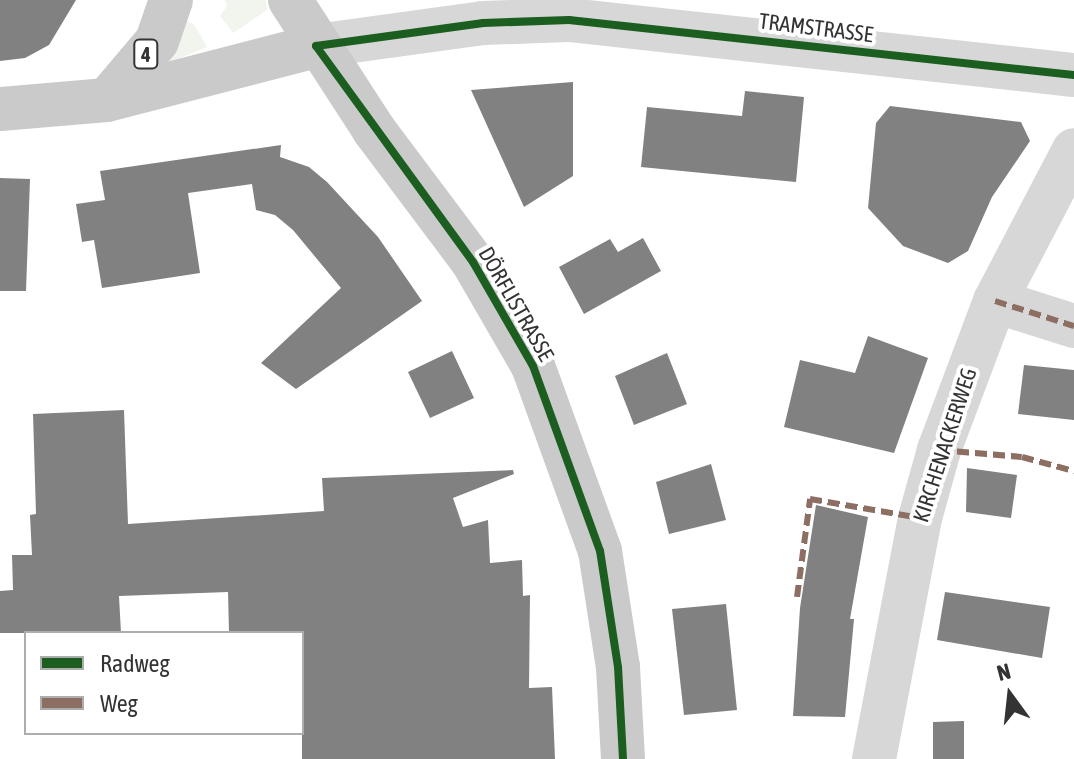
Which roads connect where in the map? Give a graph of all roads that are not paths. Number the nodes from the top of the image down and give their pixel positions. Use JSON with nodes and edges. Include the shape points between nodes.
{"nodes":[{"id":1,"x":171,"y":0,"type":"edge"},
{"id":2,"x":290,"y":0,"type":"edge"},
{"id":3,"x":316,"y":46,"type":"junction"},
{"id":4,"x":1074,"y":75,"type":"edge"},
{"id":5,"x":107,"y":100,"type":"junction"},
{"id":6,"x":0,"y":109,"type":"edge"},
{"id":7,"x":1074,"y":150,"type":"edge"},
{"id":8,"x":995,"y":301,"type":"junction"},
{"id":9,"x":1074,"y":326,"type":"edge"},
{"id":10,"x":623,"y":759,"type":"edge"},
{"id":11,"x":874,"y":759,"type":"edge"}],
"edges":[{"from":1,"to":5,"type":"main road","number":"4","via":[[157,41]]},
{"from":2,"to":3,"type":"main road","name":"DÖRFLISTRASSE"},
{"from":3,"to":4,"type":"street","name":"TRAMSTRASSE","via":[[483,23],[569,20]]},
{"from":3,"to":5,"type":"main road"},
{"from":3,"to":10,"type":"main road","name":"DÖRFLISTRASSE","via":[[473,262],[533,366],[600,551],[618,667]]},
{"from":5,"to":6,"type":"main road"},
{"from":7,"to":8,"type":"street","name":"KIRCHENACKERWEG"},
{"from":8,"to":9,"type":"street"},
{"from":8,"to":11,"type":"street","name":"KIRCHENACKERWEG","via":[[939,450],[920,518]]}]}
